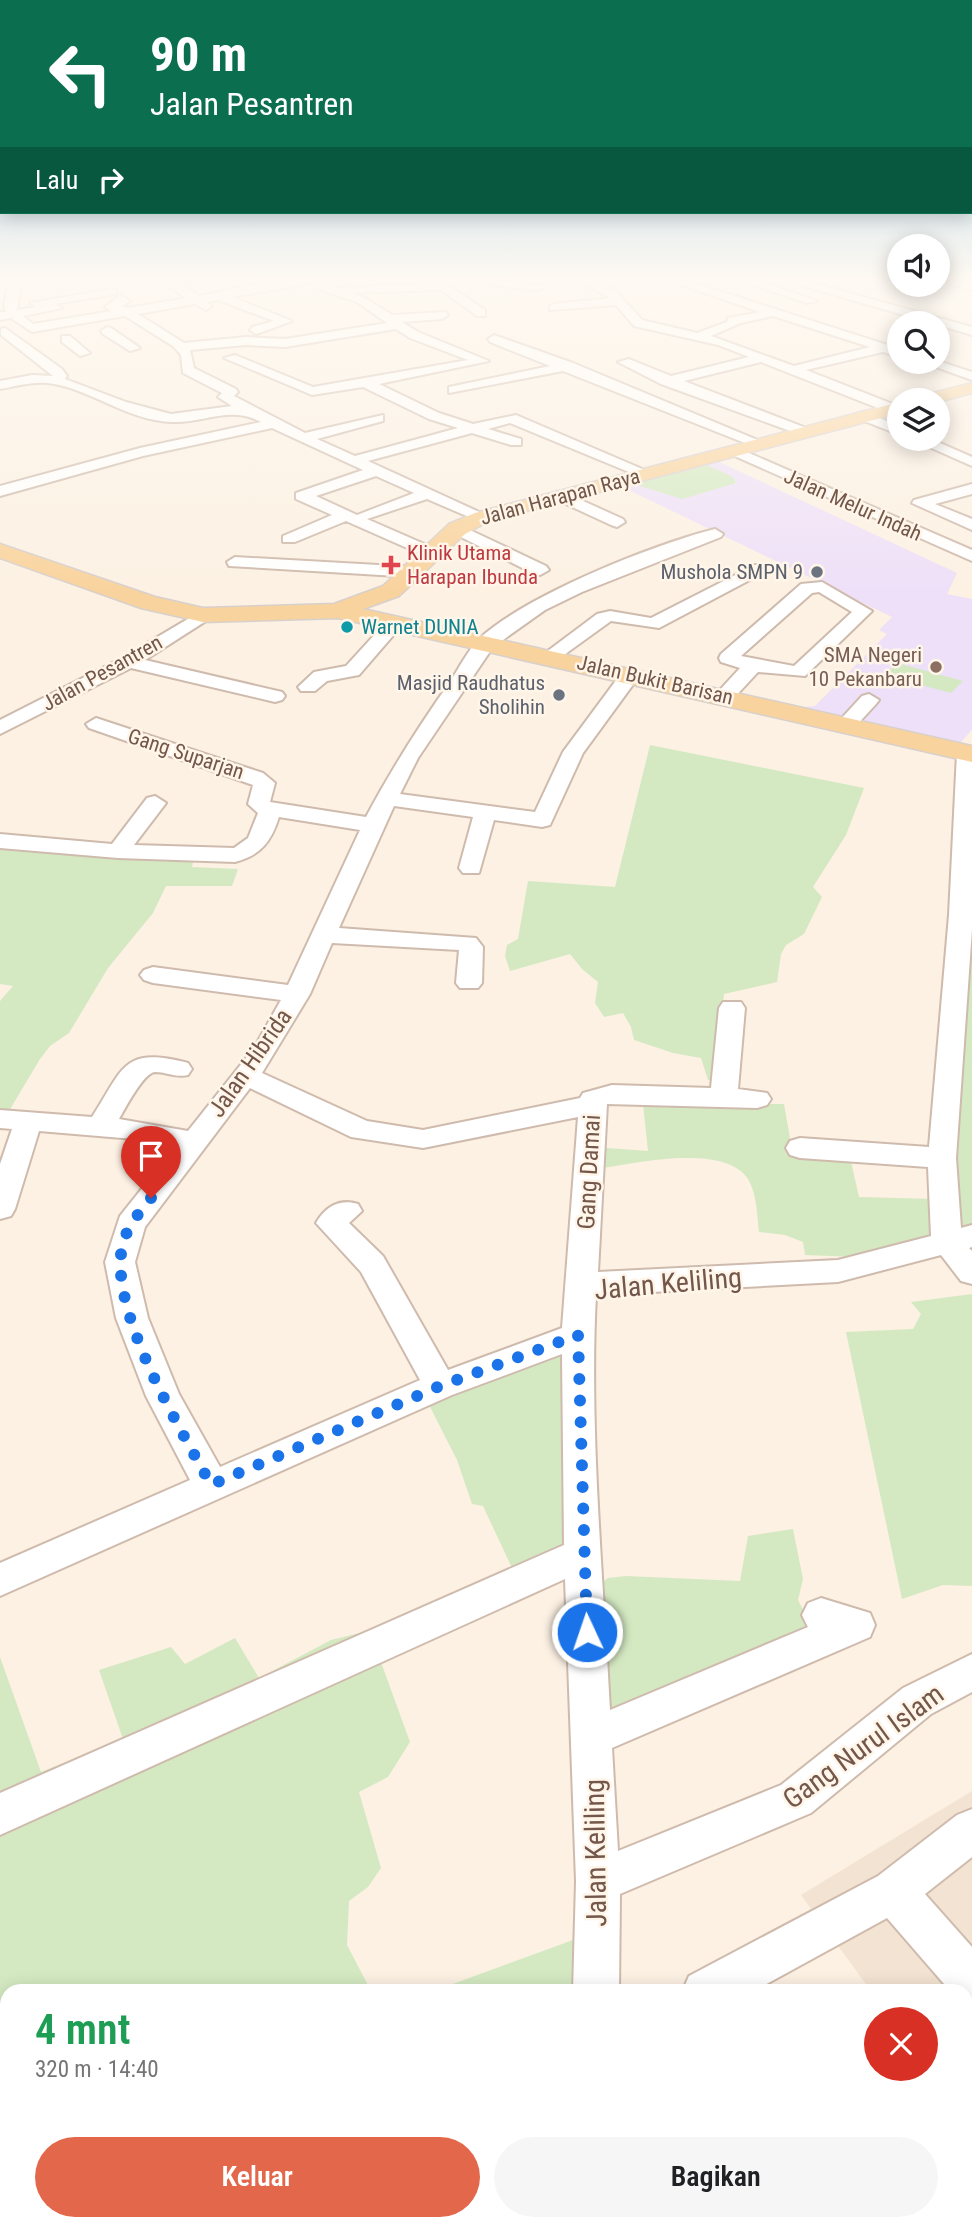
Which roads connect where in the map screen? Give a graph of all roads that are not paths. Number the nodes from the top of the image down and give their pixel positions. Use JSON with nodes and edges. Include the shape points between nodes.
{"nodes":[{"id":1,"x":71,"y":385,"type":"edge"},
{"id":2,"x":218,"y":385,"type":"edge"},
{"id":3,"x":297,"y":385,"type":"edge"},
{"id":4,"x":351,"y":385,"type":"edge"},
{"id":5,"x":369,"y":385,"type":"edge"},
{"id":6,"x":477,"y":385,"type":"edge"},
{"id":7,"x":615,"y":385,"type":"edge"},
{"id":8,"x":677,"y":385,"type":"edge"},
{"id":9,"x":833,"y":385,"type":"edge"},
{"id":10,"x":972,"y":388,"type":"edge"},
{"id":11,"x":454,"y":390,"type":"dead end"},
{"id":12,"x":950,"y":394,"type":"edge"},
{"id":13,"x":887,"y":405,"type":"edge"},
{"id":14,"x":247,"y":408,"type":"junction"},
{"id":15,"x":459,"y":409,"type":"dead end"},
{"id":16,"x":887,"y":410,"type":"edge"},
{"id":17,"x":435,"y":416,"type":"junction"},
{"id":18,"x":864,"y":416,"type":"junction"},
{"id":19,"x":379,"y":418,"type":"dead end"},
{"id":20,"x":274,"y":423,"type":"junction"},
{"id":21,"x":887,"y":426,"type":"edge"},
{"id":22,"x":472,"y":429,"type":"junction"},
{"id":23,"x":804,"y":432,"type":"junction"},
{"id":24,"x":303,"y":438,"type":"junction"},
{"id":25,"x":516,"y":442,"type":"dead end"},
{"id":26,"x":760,"y":444,"type":"junction"},
{"id":27,"x":735,"y":451,"type":"junction"},
{"id":28,"x":946,"y":451,"type":"edge"},
{"id":29,"x":356,"y":460,"type":"junction"},
{"id":30,"x":972,"y":462,"type":"edge"},
{"id":31,"x":377,"y":470,"type":"junction"},
{"id":32,"x":646,"y":474,"type":"junction"},
{"id":33,"x":972,"y":489,"type":"edge"},
{"id":34,"x":0,"y":491,"type":"edge"},
{"id":35,"x":428,"y":493,"type":"junction"},
{"id":36,"x":561,"y":496,"type":"junction"},
{"id":37,"x":365,"y":515,"type":"dead end"},
{"id":38,"x":345,"y":516,"type":"junction"},
{"id":39,"x":482,"y":517,"type":"junction"},
{"id":40,"x":617,"y":522,"type":"dead end"},
{"id":41,"x":972,"y":525,"type":"edge"},
{"id":42,"x":457,"y":529,"type":"junction"},
{"id":43,"x":715,"y":534,"type":"dead end"},
{"id":44,"x":289,"y":539,"type":"dead end"},
{"id":45,"x":0,"y":551,"type":"edge"},
{"id":46,"x":970,"y":553,"type":"edge"},
{"id":47,"x":432,"y":554,"type":"junction"},
{"id":48,"x":235,"y":562,"type":"dead end"},
{"id":49,"x":540,"y":570,"type":"dead end"},
{"id":50,"x":755,"y":570,"type":"dead end"},
{"id":51,"x":414,"y":572,"type":"junction"},
{"id":52,"x":337,"y":611,"type":"junction"},
{"id":53,"x":203,"y":615,"type":"junction"},
{"id":54,"x":394,"y":624,"type":"junction"},
{"id":55,"x":486,"y":643,"type":"junction"},
{"id":56,"x":550,"y":656,"type":"junction"},
{"id":57,"x":129,"y":662,"type":"junction"},
{"id":58,"x":753,"y":666,"type":"junction"},
{"id":59,"x":630,"y":676,"type":"junction"},
{"id":60,"x":308,"y":687,"type":"dead end"},
{"id":61,"x":275,"y":695,"type":"dead end"},
{"id":62,"x":725,"y":696,"type":"junction"},
{"id":63,"x":869,"y":700,"type":"dead end"},
{"id":64,"x":96,"y":724,"type":"dead end"},
{"id":65,"x":847,"y":724,"type":"junction"},
{"id":66,"x":0,"y":727,"type":"edge"},
{"id":67,"x":970,"y":753,"type":"edge"},
{"id":68,"x":387,"y":799,"type":"junction"},
{"id":69,"x":155,"y":803,"type":"dead end"},
{"id":70,"x":271,"y":808,"type":"junction"},
{"id":71,"x":485,"y":814,"type":"junction"},
{"id":72,"x":373,"y":825,"type":"junction"},
{"id":73,"x":0,"y":841,"type":"edge"},
{"id":74,"x":118,"y":851,"type":"junction"},
{"id":75,"x":471,"y":868,"type":"dead end"},
{"id":76,"x":326,"y":935,"type":"junction"},
{"id":77,"x":153,"y":975,"type":"dead end"},
{"id":78,"x":469,"y":983,"type":"dead end"},
{"id":79,"x":297,"y":994,"type":"junction"},
{"id":80,"x":732,"y":1008,"type":"dead end"},
{"id":81,"x":178,"y":1069,"type":"dead end"},
{"id":82,"x":247,"y":1076,"type":"junction"},
{"id":83,"x":724,"y":1095,"type":"junction"},
{"id":84,"x":757,"y":1098,"type":"dead end"},
{"id":85,"x":592,"y":1105,"type":"junction"},
{"id":86,"x":0,"y":1119,"type":"edge"},
{"id":87,"x":29,"y":1122,"type":"junction"},
{"id":88,"x":99,"y":1128,"type":"junction"},
{"id":89,"x":193,"y":1142,"type":"junction"},
{"id":90,"x":800,"y":1147,"type":"dead end"},
{"id":91,"x":942,"y":1158,"type":"junction"},
{"id":92,"x":0,"y":1209,"type":"edge"},
{"id":93,"x":347,"y":1210,"type":"dead end"},
{"id":94,"x":960,"y":1239,"type":"edge"},
{"id":95,"x":972,"y":1273,"type":"edge"},
{"id":96,"x":583,"y":1284,"type":"junction"},
{"id":97,"x":578,"y":1335,"type":"junction"},
{"id":98,"x":440,"y":1386,"type":"junction"},
{"id":99,"x":211,"y":1485,"type":"junction"},
{"id":100,"x":583,"y":1554,"type":"junction"},
{"id":101,"x":0,"y":1580,"type":"edge"},
{"id":102,"x":821,"y":1615,"type":"dead end"},
{"id":103,"x":972,"y":1672,"type":"edge"},
{"id":104,"x":592,"y":1737,"type":"junction"},
{"id":105,"x":0,"y":1814,"type":"edge"},
{"id":106,"x":972,"y":1830,"type":"edge"},
{"id":107,"x":598,"y":1881,"type":"junction"},
{"id":108,"x":893,"y":1891,"type":"junction"},
{"id":109,"x":972,"y":1981,"type":"edge"},
{"id":110,"x":596,"y":1984,"type":"edge"},
{"id":111,"x":720,"y":1984,"type":"edge"}],
"edges":[{"from":1,"to":14,"type":"street","via":[[164,418]]},
{"from":2,"to":14,"type":"street","via":[[230,391],[225,397]]},
{"from":3,"to":4,"type":"street","via":[[312,391]]},
{"from":5,"to":17,"type":"street"},
{"from":6,"to":11,"type":"street"},
{"from":7,"to":26,"type":"street"},
{"from":8,"to":23,"type":"street"},
{"from":9,"to":13,"type":"street"},
{"from":10,"to":12,"type":"main road"},
{"from":14,"to":20,"type":"street"},
{"from":15,"to":17,"type":"street"},
{"from":16,"to":18,"type":"main road","name":"Jalan Harapan Raya"},
{"from":17,"to":22,"type":"street"},
{"from":18,"to":21,"type":"street"},
{"from":18,"to":23,"type":"main road","name":"Jalan Harapan Raya"},
{"from":19,"to":24,"type":"street"},
{"from":20,"to":24,"type":"street"},
{"from":20,"to":34,"type":"street","via":[[140,452]]},
{"from":22,"to":25,"type":"street"},
{"from":22,"to":29,"type":"street"},
{"from":22,"to":32,"type":"street","via":[[514,418]]},
{"from":23,"to":26,"type":"main road","name":"Jalan Harapan Raya"},
{"from":24,"to":29,"type":"street"},
{"from":26,"to":27,"type":"main road","name":"Jalan Harapan Raya"},
{"from":27,"to":32,"type":"main road","name":"Jalan Harapan Raya"},
{"from":27,"to":46,"type":"street","name":"Jalan Melur Indah"},
{"from":28,"to":30,"type":"street"},
{"from":29,"to":31,"type":"street"},
{"from":31,"to":35,"type":"street"},
{"from":31,"to":38,"type":"street","via":[[302,495]]},
{"from":32,"to":36,"type":"main road","name":"Jalan Harapan Raya"},
{"from":33,"to":41,"type":"street","via":[[920,503]]},
{"from":35,"to":37,"type":"street"},
{"from":35,"to":39,"type":"street"},
{"from":36,"to":39,"type":"main road","name":"Jalan Harapan Raya"},
{"from":36,"to":40,"type":"street"},
{"from":38,"to":44,"type":"street"},
{"from":38,"to":47,"type":"street"},
{"from":39,"to":42,"type":"main road","name":"Jalan Harapan Raya"},
{"from":42,"to":47,"type":"main road","name":"Jalan Harapan Raya"},
{"from":42,"to":49,"type":"street"},
{"from":43,"to":55,"type":"street","via":[[576,588],[539,606]]},
{"from":45,"to":53,"type":"main road","name":"Jalan Harapan Raya","via":[[149,603]]},
{"from":47,"to":51,"type":"main road","name":"Jalan Harapan Raya"},
{"from":48,"to":51,"type":"street"},
{"from":50,"to":56,"type":"street","via":[[653,625],[603,618]]},
{"from":51,"to":52,"type":"main road","name":"Jalan Harapan Raya","via":[[391,591]]},
{"from":52,"to":53,"type":"main road","name":"Jalan Harapan Raya"},
{"from":52,"to":54,"type":"main road","name":"Jalan Bukit Barisan"},
{"from":53,"to":57,"type":"street","name":"Jalan Pesantren"},
{"from":54,"to":55,"type":"main road","name":"Jalan Bukit Barisan"},
{"from":54,"to":60,"type":"street","via":[[352,671],[321,676]]},
{"from":55,"to":56,"type":"main road","name":"Jalan Bukit Barisan"},
{"from":55,"to":68,"type":"street","name":"Jalan Hibrida","via":[[408,758]]},
{"from":56,"to":59,"type":"main road","name":"Jalan Bukit Barisan"},
{"from":57,"to":61,"type":"street"},
{"from":57,"to":66,"type":"street","name":"Jalan Pesantren"},
{"from":58,"to":58,"type":"street","via":[[796,673],[863,610],[822,587],[807,588],[727,656]]},
{"from":58,"to":62,"type":"street"},
{"from":59,"to":62,"type":"main road","name":"Jalan Bukit Barisan"},
{"from":59,"to":71,"type":"street","via":[[573,752],[542,820]]},
{"from":62,"to":65,"type":"main road","name":"Jalan Bukit Barisan"},
{"from":63,"to":65,"type":"street"},
{"from":64,"to":70,"type":"street","name":"Gang Suparjan","via":[[256,777],[264,783],[259,804]]},
{"from":65,"to":67,"type":"main road","name":"Jalan Bukit Barisan"},
{"from":67,"to":91,"type":"street"},
{"from":68,"to":71,"type":"street"},
{"from":68,"to":72,"type":"street","name":"Jalan Hibrida"},
{"from":69,"to":74,"type":"street"},
{"from":70,"to":72,"type":"street"},
{"from":70,"to":74,"type":"street","via":[[256,847],[248,853]]},
{"from":71,"to":75,"type":"street"},
{"from":72,"to":76,"type":"street","name":"Jalan Hibrida"},
{"from":73,"to":74,"type":"street"},
{"from":76,"to":78,"type":"street","via":[[467,943],[471,947]]},
{"from":76,"to":79,"type":"street","name":"Jalan Hibrida"},
{"from":77,"to":79,"type":"street"},
{"from":79,"to":82,"type":"street","name":"Jalan Hibrida"},
{"from":80,"to":83,"type":"street"},
{"from":81,"to":88,"type":"street","via":[[151,1063],[136,1070]]},
{"from":82,"to":85,"type":"street","via":[[361,1130],[423,1139]]},
{"from":82,"to":89,"type":"street","name":"Jalan Hibrida"},
{"from":83,"to":84,"type":"street","name":"Gang Damai"},
{"from":83,"to":85,"type":"street","name":"Gang Damai","via":[[605,1094],[593,1099]]},
{"from":85,"to":96,"type":"street","name":"Gang Damai"},
{"from":86,"to":87,"type":"street"},
{"from":87,"to":88,"type":"street"},
{"from":87,"to":92,"type":"street"},
{"from":88,"to":89,"type":"street","via":[[146,1131]]},
{"from":89,"to":99,"type":"street","name":"Jalan Hibrida","via":[[131,1224],[120,1262],[144,1356]]},
{"from":90,"to":91,"type":"street"},
{"from":91,"to":94,"type":"street"},
{"from":93,"to":98,"type":"street","via":[[331,1223],[372,1264]]},
{"from":94,"to":95,"type":"street"},
{"from":94,"to":96,"type":"street","name":"Jalan Keliling","via":[[838,1271]]},
{"from":96,"to":97,"type":"street","name":"Jalan Keliling"},
{"from":97,"to":98,"type":"street"},
{"from":97,"to":100,"type":"street","name":"Jalan Keliling"},
{"from":98,"to":99,"type":"street"},
{"from":99,"to":101,"type":"street"},
{"from":100,"to":104,"type":"street","name":"Jalan Keliling"},
{"from":100,"to":105,"type":"street"},
{"from":102,"to":104,"type":"street","via":[[856,1625]]},
{"from":103,"to":107,"type":"street","name":"Gang Nurul Islam","via":[[917,1701],[796,1799]]},
{"from":104,"to":107,"type":"street","name":"Jalan Keliling"},
{"from":106,"to":108,"type":"street"},
{"from":107,"to":110,"type":"street","name":"Jalan Keliling"},
{"from":108,"to":109,"type":"street"},
{"from":108,"to":111,"type":"street"}]}
